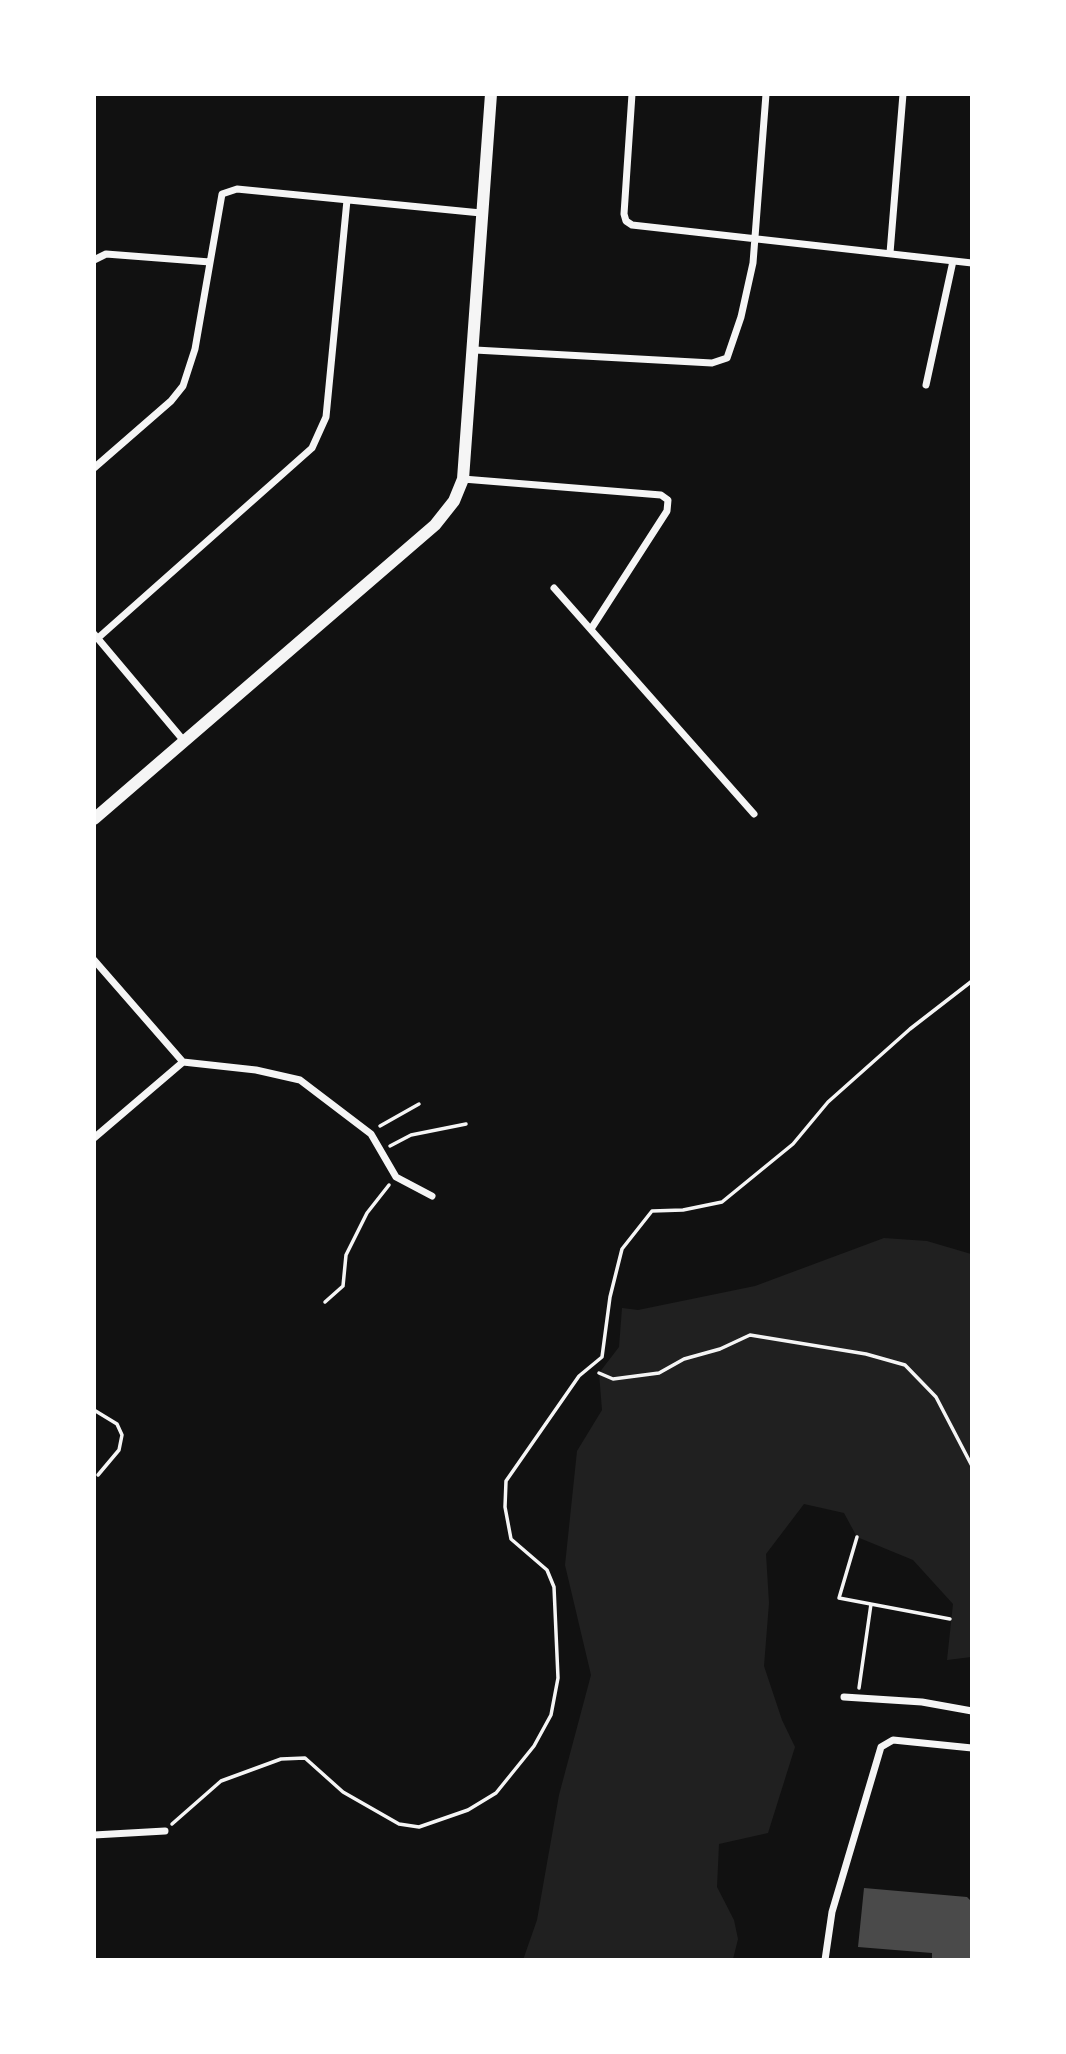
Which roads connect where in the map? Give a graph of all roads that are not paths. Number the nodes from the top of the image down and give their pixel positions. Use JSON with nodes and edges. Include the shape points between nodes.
{"nodes":[{"id":1,"x":491,"y":94,"type":"edge"},
{"id":2,"x":632,"y":94,"type":"edge"},
{"id":3,"x":766,"y":94,"type":"edge"},
{"id":4,"x":903,"y":94,"type":"edge"},
{"id":5,"x":347,"y":200,"type":"junction"},
{"id":6,"x":481,"y":213,"type":"junction"},
{"id":7,"x":756,"y":239,"type":"junction"},
{"id":8,"x":890,"y":253,"type":"junction"},
{"id":9,"x":94,"y":260,"type":"edge"},
{"id":10,"x":953,"y":261,"type":"junction"},
{"id":11,"x":210,"y":262,"type":"junction"},
{"id":12,"x":971,"y":263,"type":"edge"},
{"id":13,"x":474,"y":350,"type":"junction"},
{"id":14,"x":926,"y":385,"type":"dead end"},
{"id":15,"x":94,"y":468,"type":"edge"},
{"id":16,"x":463,"y":479,"type":"junction"},
{"id":17,"x":554,"y":588,"type":"dead end"},
{"id":18,"x":591,"y":629,"type":"junction"},
{"id":19,"x":96,"y":636,"type":"edge"},
{"id":20,"x":184,"y":741,"type":"junction"},
{"id":21,"x":754,"y":814,"type":"dead end"},
{"id":22,"x":94,"y":819,"type":"edge"},
{"id":23,"x":94,"y":960,"type":"edge"},
{"id":24,"x":183,"y":1062,"type":"junction"},
{"id":25,"x":94,"y":1138,"type":"edge"},
{"id":26,"x":432,"y":1196,"type":"dead end"},
{"id":27,"x":845,"y":1697,"type":"dead end"},
{"id":28,"x":971,"y":1711,"type":"edge"},
{"id":29,"x":971,"y":1748,"type":"edge"},
{"id":30,"x":164,"y":1830,"type":"road end"},
{"id":31,"x":94,"y":1835,"type":"edge"},
{"id":32,"x":825,"y":1959,"type":"edge"}],
"edges":[{"from":1,"to":6,"type":"street"},
{"from":2,"to":7,"type":"street","via":[[626,221]]},
{"from":3,"to":7,"type":"street"},
{"from":4,"to":8,"type":"street"},
{"from":5,"to":6,"type":"street"},
{"from":5,"to":11,"type":"street","via":[[237,189],[222,194]]},
{"from":5,"to":19,"type":"street","via":[[326,417],[312,447]]},
{"from":6,"to":13,"type":"street"},
{"from":7,"to":8,"type":"street"},
{"from":7,"to":13,"type":"street","via":[[741,317],[727,358],[712,363]]},
{"from":8,"to":10,"type":"street"},
{"from":9,"to":11,"type":"street","via":[[106,254]]},
{"from":10,"to":12,"type":"street"},
{"from":10,"to":14,"type":"street"},
{"from":11,"to":15,"type":"street","via":[[195,349],[183,386]]},
{"from":13,"to":16,"type":"street"},
{"from":16,"to":18,"type":"street","via":[[661,495],[668,500],[667,511]]},
{"from":16,"to":20,"type":"street","via":[[454,501],[435,525]]},
{"from":17,"to":18,"type":"street"},
{"from":18,"to":21,"type":"street"},
{"from":19,"to":20,"type":"street"},
{"from":20,"to":22,"type":"street"},
{"from":23,"to":24,"type":"street"},
{"from":24,"to":25,"type":"street"},
{"from":24,"to":26,"type":"street","via":[[300,1080],[370,1134],[396,1177]]},
{"from":27,"to":28,"type":"street","via":[[922,1702]]},
{"from":29,"to":32,"type":"street","via":[[893,1740],[881,1747],[832,1912]]},
{"from":30,"to":31,"type":"street"}]}
